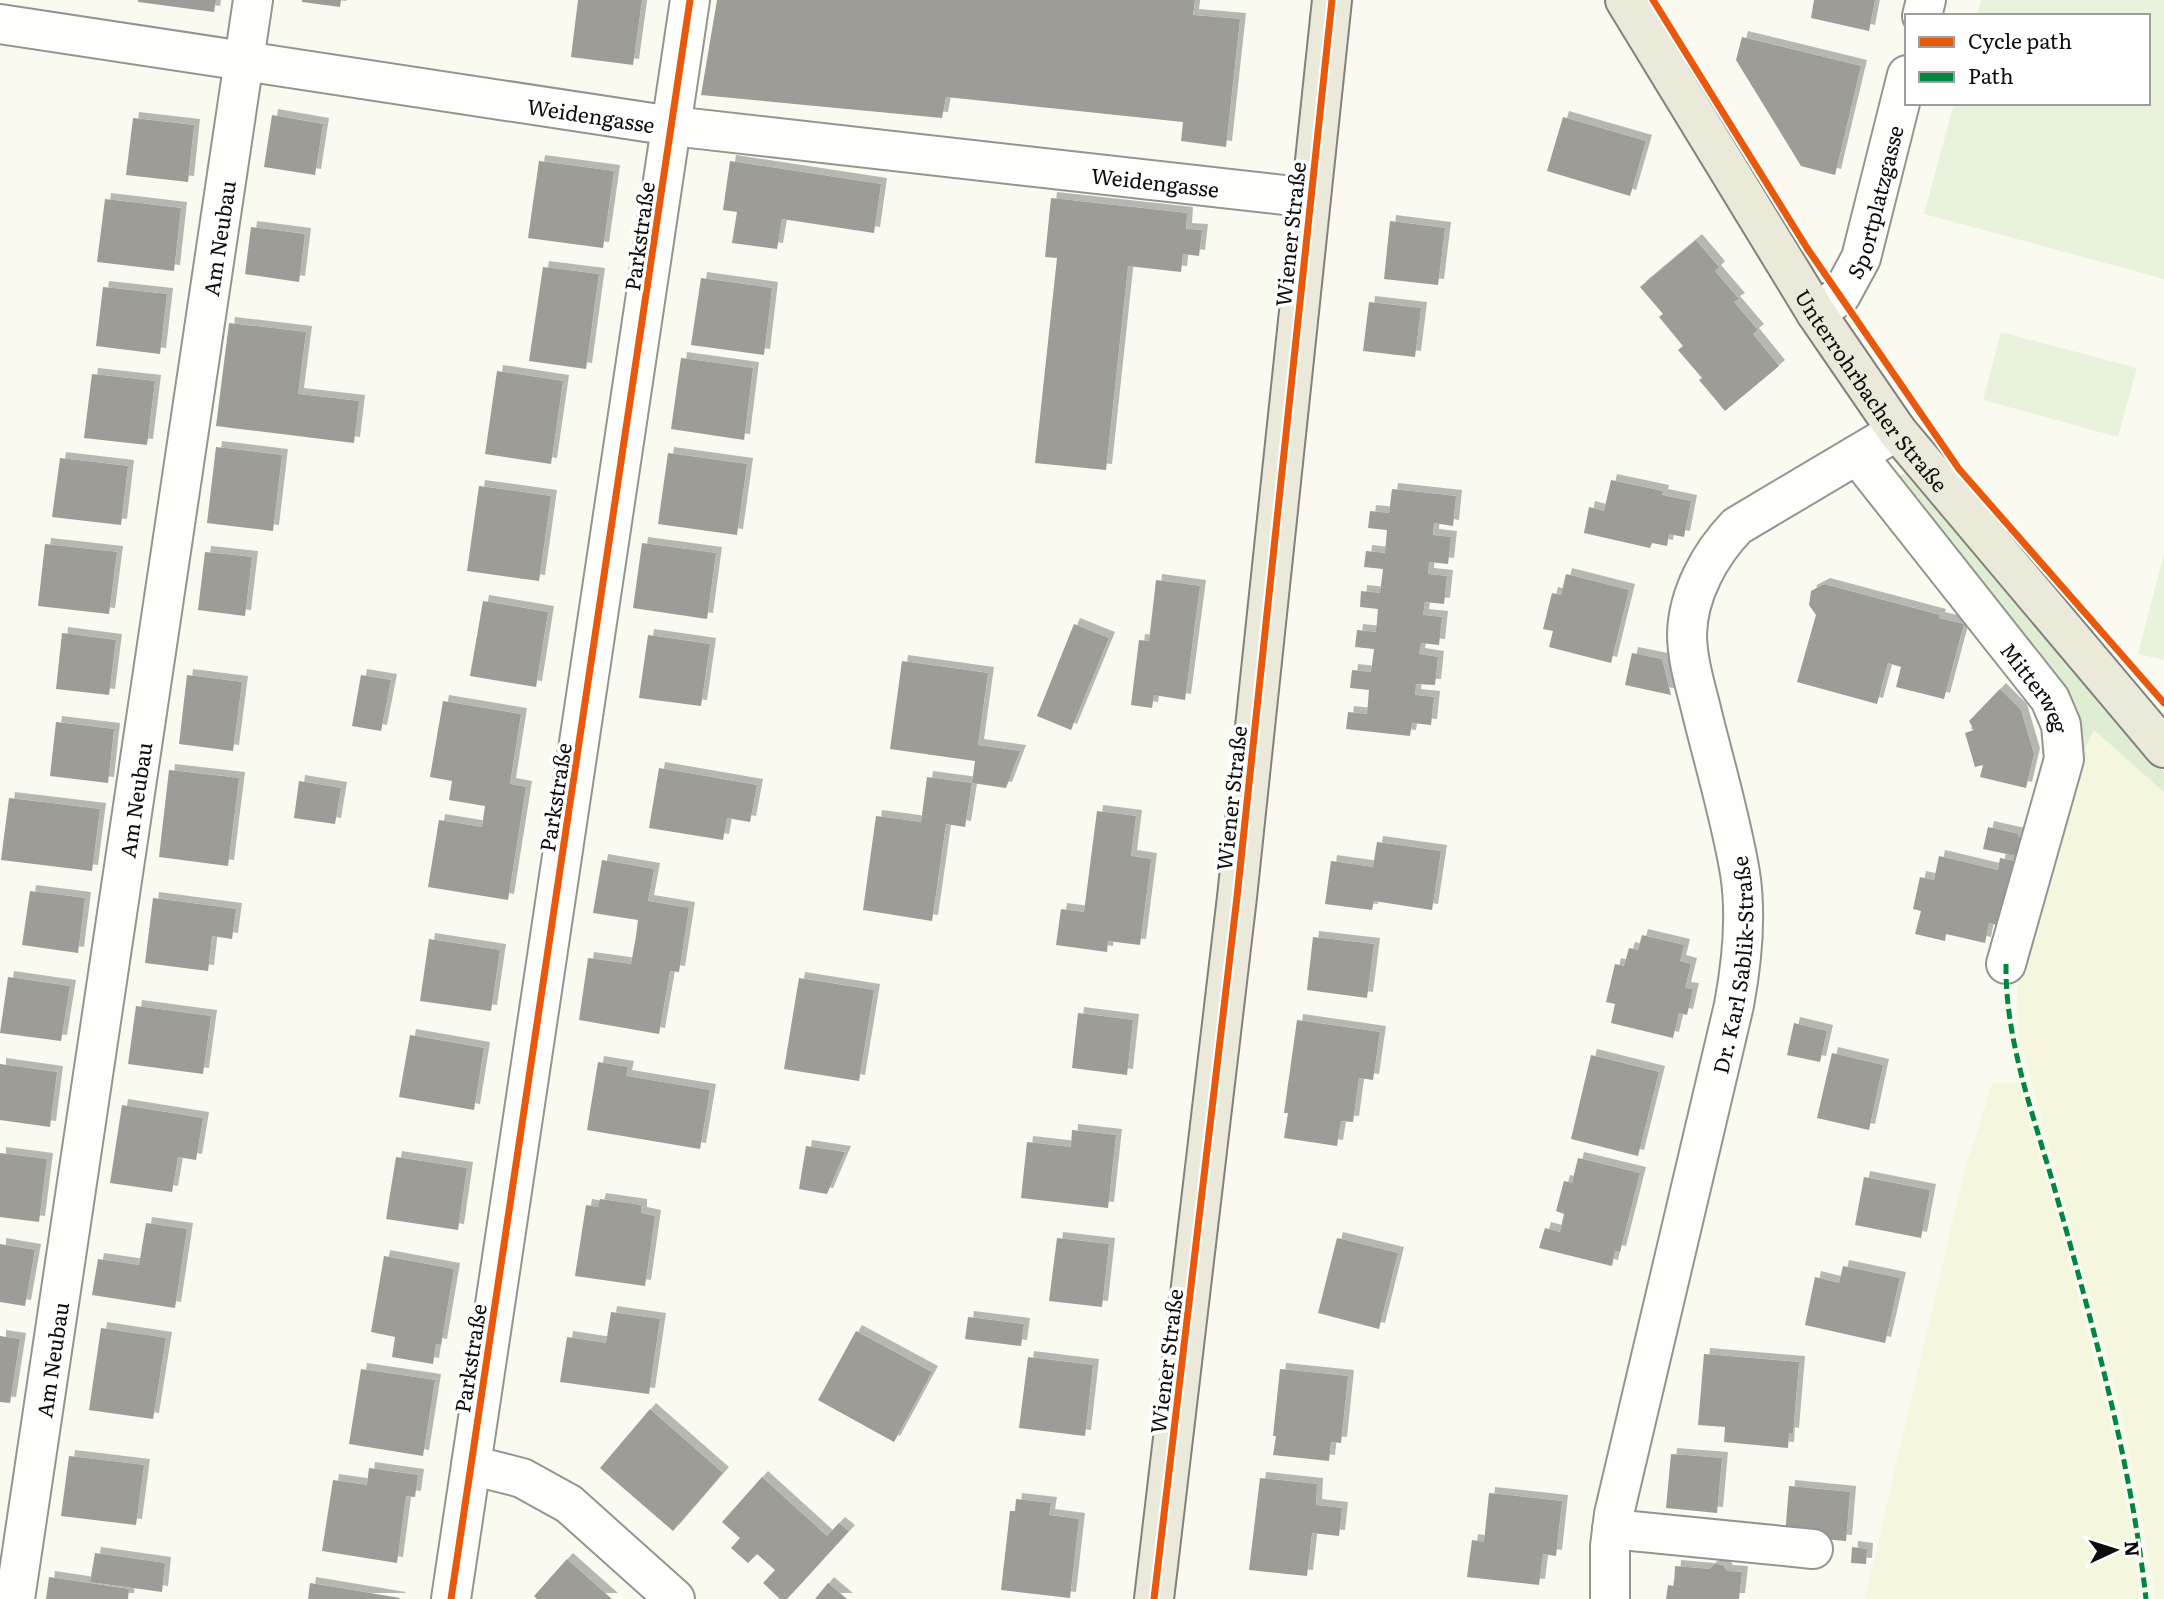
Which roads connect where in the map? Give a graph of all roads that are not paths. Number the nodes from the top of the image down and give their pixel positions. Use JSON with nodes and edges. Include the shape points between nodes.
{"nodes":[{"id":1,"x":253,"y":0,"type":"edge"},
{"id":2,"x":690,"y":0,"type":"edge"},
{"id":3,"x":1332,"y":0,"type":"edge"},
{"id":4,"x":1625,"y":0,"type":"edge"},
{"id":5,"x":0,"y":24,"type":"edge"},
{"id":6,"x":244,"y":62,"type":"junction"},
{"id":7,"x":1905,"y":83,"type":"edge"},
{"id":8,"x":672,"y":126,"type":"junction"},
{"id":9,"x":1310,"y":198,"type":"junction"},
{"id":10,"x":1816,"y":313,"type":"junction"},
{"id":11,"x":1897,"y":431,"type":"junction"},
{"id":12,"x":1857,"y":456,"type":"junction"},
{"id":13,"x":2164,"y":748,"type":"edge"},
{"id":14,"x":2006,"y":964,"type":"dead end"},
{"id":15,"x":471,"y":1465,"type":"junction"},
{"id":16,"x":1612,"y":1529,"type":"junction"},
{"id":17,"x":1813,"y":1549,"type":"dead end"},
{"id":18,"x":15,"y":1599,"type":"edge"},
{"id":19,"x":451,"y":1599,"type":"edge"},
{"id":20,"x":676,"y":1599,"type":"edge"},
{"id":21,"x":1154,"y":1599,"type":"edge"},
{"id":22,"x":1610,"y":1599,"type":"edge"}],
"edges":[{"from":1,"to":6,"type":"street","name":"Am Neubau"},
{"from":2,"to":8,"type":"street","name":"Parkstraße"},
{"from":3,"to":9,"type":"main road","name":"Wiener Straße"},
{"from":4,"to":10,"type":"main road","name":"Unterrohrbacher Straße"},
{"from":5,"to":6,"type":"street","name":"Weidengasse"},
{"from":6,"to":8,"type":"street","name":"Weidengasse"},
{"from":6,"to":18,"type":"street","name":"Am Neubau"},
{"from":7,"to":10,"type":"street","name":"Sportplatzgasse","via":[[1861,258],[1841,295]]},
{"from":8,"to":9,"type":"street","name":"Weidengasse"},
{"from":8,"to":15,"type":"street","name":"Parkstraße"},
{"from":9,"to":21,"type":"main road","name":"Wiener Straße","via":[[1237,897]]},
{"from":10,"to":11,"type":"main road","name":"Unterrohrbacher Straße"},
{"from":11,"to":12,"type":"street","name":"Dr. Karl Sablik-Straße"},
{"from":11,"to":13,"type":"main road","name":"Unterrohrbacher Straße"},
{"from":12,"to":14,"type":"street","name":"Mitterweg","via":[[2050,699],[2061,725],[2064,759]]},
{"from":12,"to":16,"type":"street","name":"Dr. Karl Sablik-Straße","via":[[1737,526],[1705,570],[1690,610],[1687,636],[1693,678],[1740,874],[1741,972]]},
{"from":15,"to":19,"type":"street","name":"Parkstraße"},
{"from":15,"to":20,"type":"street","via":[[522,1478],[569,1504]]},
{"from":16,"to":17,"type":"street"},
{"from":16,"to":22,"type":"street","name":"Dr. Karl Sablik-Straße"}]}
